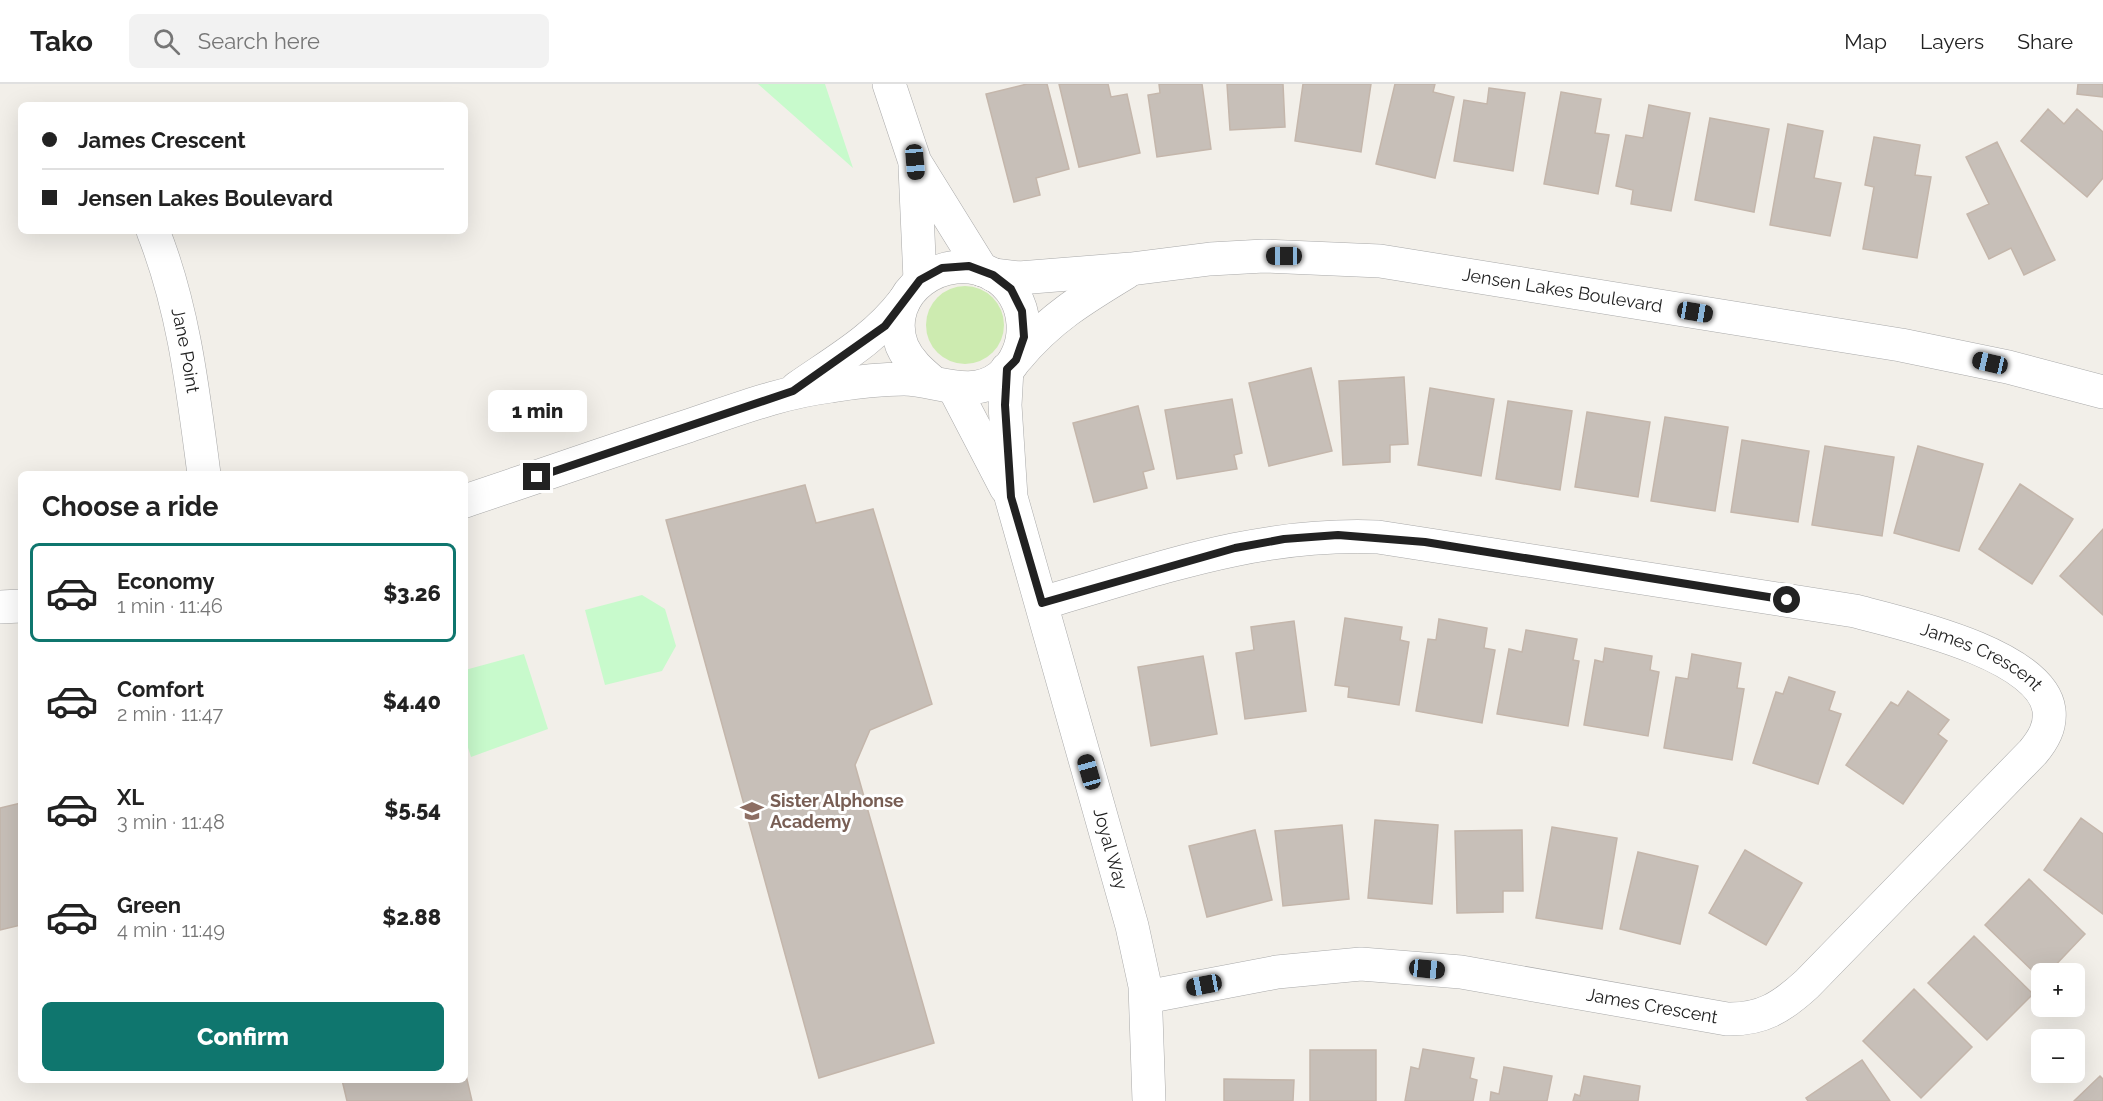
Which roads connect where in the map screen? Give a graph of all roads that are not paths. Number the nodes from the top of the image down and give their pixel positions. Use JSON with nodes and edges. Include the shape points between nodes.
{"nodes":[{"id":1,"x":889,"y":84,"type":"edge"},
{"id":2,"x":915,"y":162,"type":"junction"},
{"id":3,"x":154,"y":234,"type":"edge"},
{"id":4,"x":1131,"y":270,"type":"junction"},
{"id":5,"x":987,"y":273,"type":"junction"},
{"id":6,"x":912,"y":290,"type":"junction"},
{"id":7,"x":1012,"y":364,"type":"junction"},
{"id":8,"x":2061,"y":381,"type":"junction"},
{"id":9,"x":944,"y":386,"type":"junction"},
{"id":10,"x":793,"y":391,"type":"junction"},
{"id":11,"x":2103,"y":392,"type":"edge"},
{"id":12,"x":2103,"y":406,"type":"edge"},
{"id":13,"x":204,"y":471,"type":"edge"},
{"id":14,"x":1011,"y":497,"type":"junction"},
{"id":15,"x":468,"y":500,"type":"edge"},
{"id":16,"x":1042,"y":603,"type":"junction"},
{"id":17,"x":18,"y":606,"type":"edge"},
{"id":18,"x":0,"y":607,"type":"edge"},
{"id":19,"x":1146,"y":997,"type":"junction"},
{"id":20,"x":1149,"y":1101,"type":"edge"}],
"edges":[{"from":1,"to":2,"type":"street"},
{"from":2,"to":5,"type":"street"},
{"from":2,"to":6,"type":"street"},
{"from":3,"to":13,"type":"street","name":"Jane Point","via":[[184,336]]},
{"from":4,"to":5,"type":"street","name":"Jensen Lakes Boulevard","via":[[1019,278]]},
{"from":4,"to":7,"type":"street","name":"Jensen Lakes Boulevard","via":[[1059,315],[1038,332]]},
{"from":4,"to":8,"type":"street","name":"Jensen Lakes Boulevard","via":[[1264,256],[1380,261],[1901,345]]},
{"from":5,"to":6,"type":"street","via":[[969,266],[942,268]]},
{"from":5,"to":7,"type":"street","via":[[1011,289],[1022,311],[1024,337]]},
{"from":6,"to":9,"type":"street","via":[[898,321],[902,345],[913,366]]},
{"from":6,"to":10,"type":"street","via":[[885,326]]},
{"from":7,"to":9,"type":"street","via":[[999,378],[976,387]]},
{"from":7,"to":14,"type":"street","name":"Joyal Way","via":[[1005,405]]},
{"from":8,"to":11,"type":"street","name":"Jensen Lakes Boulevard"},
{"from":8,"to":12,"type":"street","name":"Jensen Lakes Boulevard"},
{"from":9,"to":10,"type":"street","via":[[885,379]]},
{"from":9,"to":14,"type":"street","name":"Joyal Way"},
{"from":10,"to":15,"type":"street"},
{"from":14,"to":16,"type":"street","name":"Joyal Way"},
{"from":16,"to":19,"type":"street","name":"Joyal Way","via":[[1132,926]]},
{"from":16,"to":19,"type":"street","name":"James Crescent","via":[[1235,548],[1284,539],[1378,537],[1855,610],[1921,628],[1999,658],[2039,688],[2049,710],[2045,736],[2033,752],[1807,984],[1768,1014],[1746,1020],[1727,1019],[1461,972],[1361,964],[1277,972]]},
{"from":17,"to":18,"type":"street"},
{"from":19,"to":20,"type":"street","name":"Joyal Way"}]}
